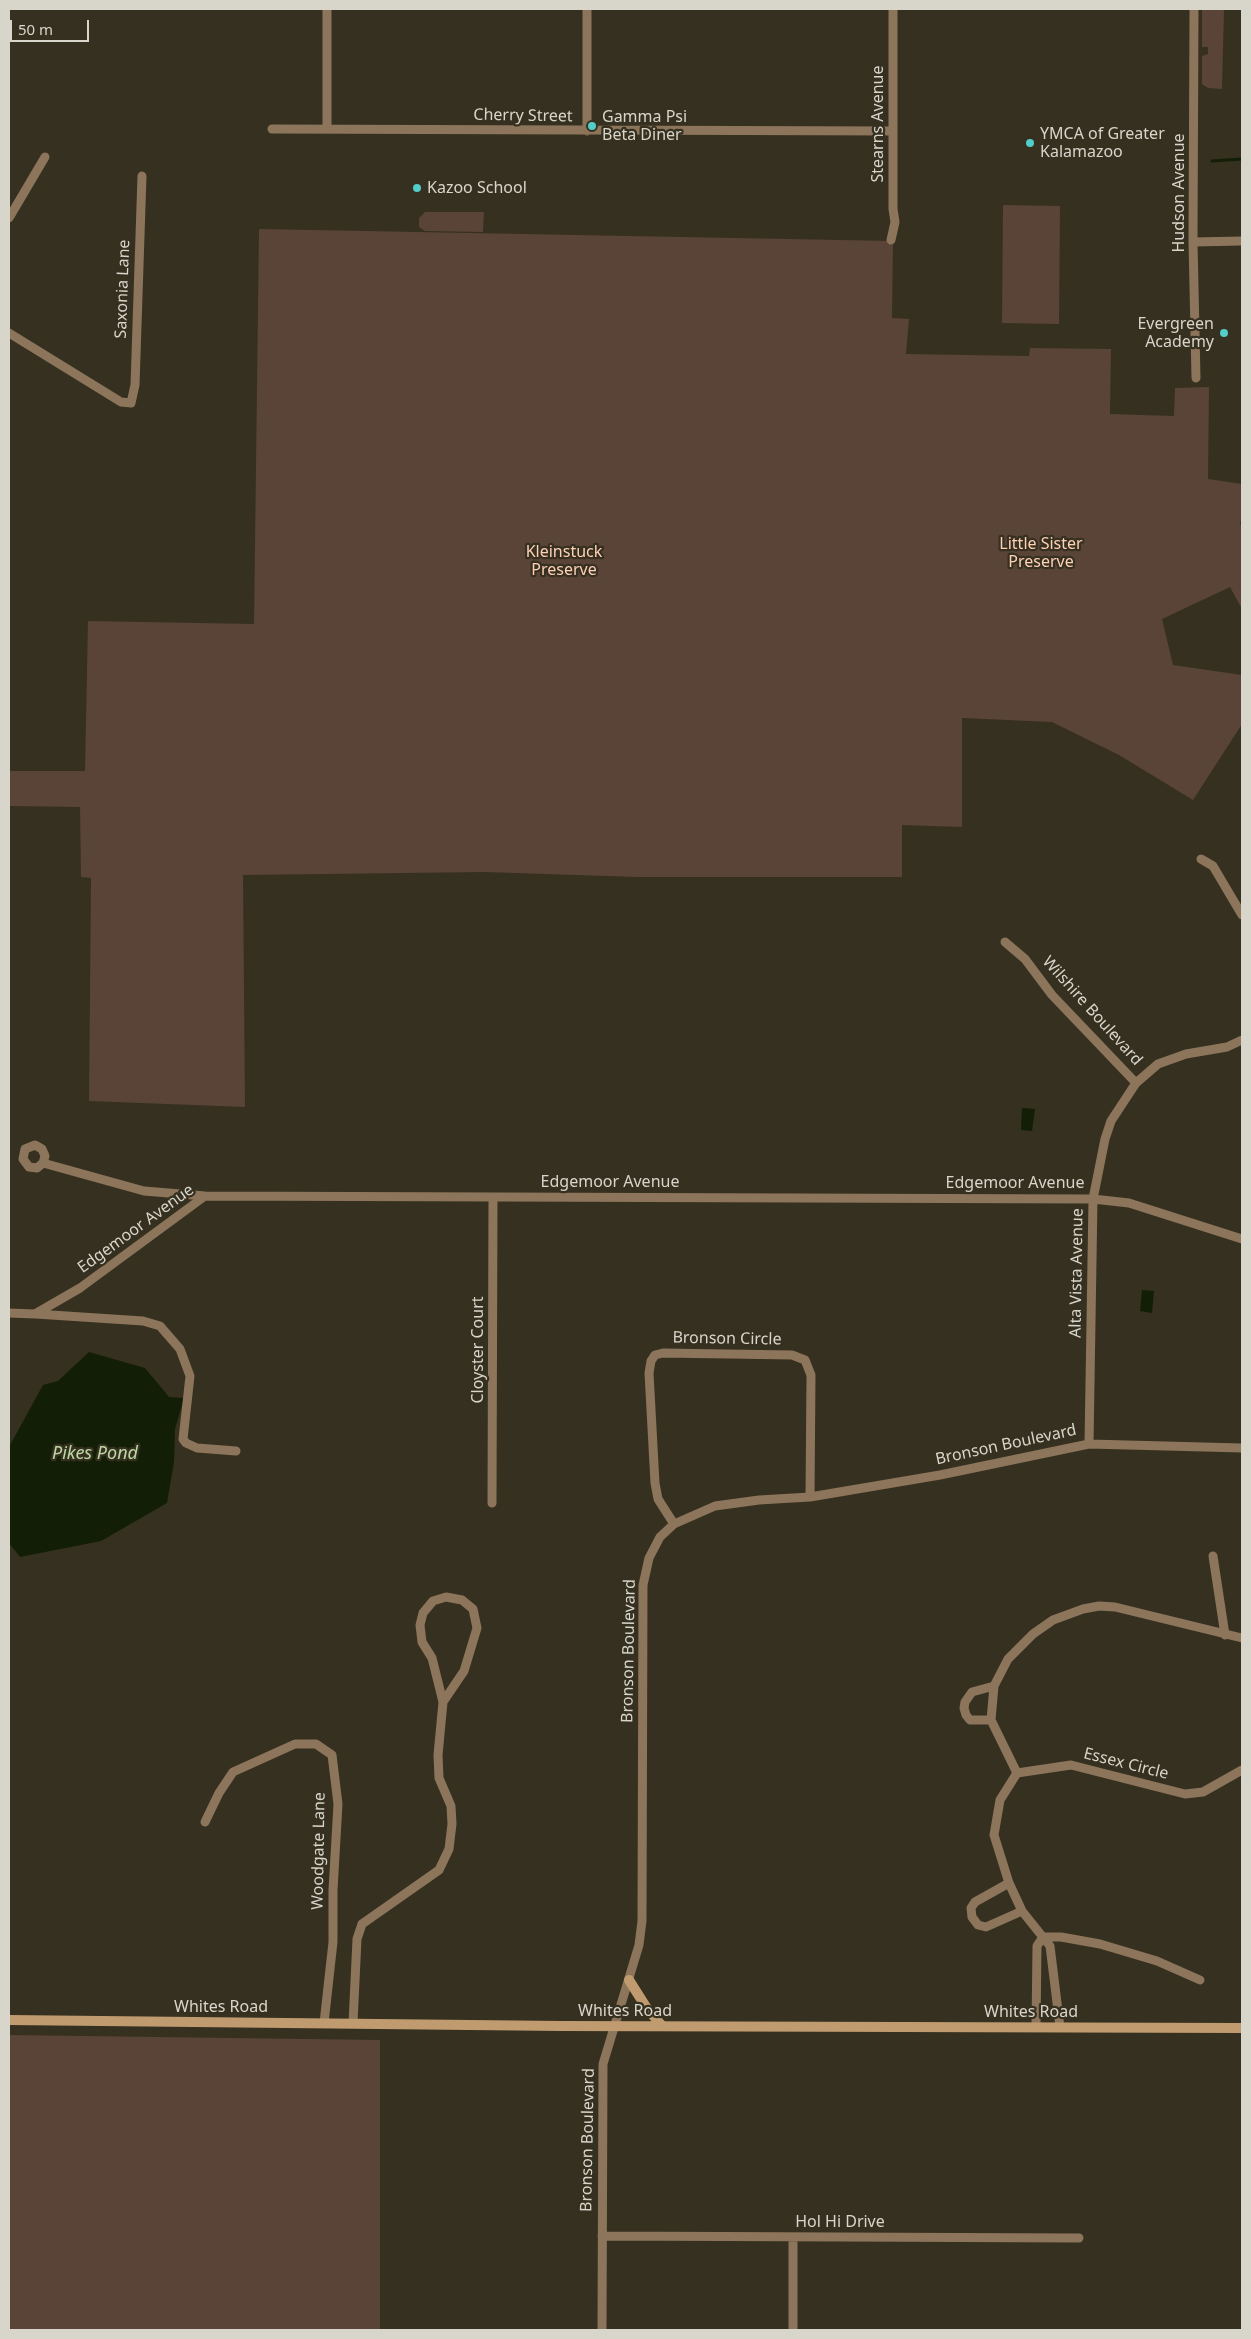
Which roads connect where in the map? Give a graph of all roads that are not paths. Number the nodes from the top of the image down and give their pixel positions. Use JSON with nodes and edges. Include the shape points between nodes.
{"nodes":[{"id":1,"x":327,"y":9,"type":"edge"},
{"id":2,"x":587,"y":9,"type":"edge"},
{"id":3,"x":893,"y":9,"type":"edge"},
{"id":4,"x":1194,"y":9,"type":"edge"},
{"id":5,"x":327,"y":128,"type":"junction"},
{"id":6,"x":272,"y":129,"type":"dead end"},
{"id":7,"x":892,"y":131,"type":"junction"},
{"id":8,"x":587,"y":132,"type":"junction"},
{"id":9,"x":45,"y":157,"type":"dead end"},
{"id":10,"x":142,"y":176,"type":"dead end"},
{"id":11,"x":9,"y":218,"type":"edge"},
{"id":12,"x":891,"y":240,"type":"dead end"},
{"id":13,"x":1242,"y":241,"type":"edge"},
{"id":14,"x":1193,"y":242,"type":"junction"},
{"id":15,"x":9,"y":333,"type":"edge"},
{"id":16,"x":1196,"y":378,"type":"dead end"},
{"id":17,"x":1202,"y":859,"type":"dead end"},
{"id":18,"x":1242,"y":914,"type":"edge"},
{"id":19,"x":1005,"y":942,"type":"dead end"},
{"id":20,"x":1242,"y":1040,"type":"edge"},
{"id":21,"x":1136,"y":1083,"type":"junction"},
{"id":22,"x":43,"y":1163,"type":"dead end"},
{"id":23,"x":205,"y":1196,"type":"junction"},
{"id":24,"x":493,"y":1197,"type":"junction"},
{"id":25,"x":1093,"y":1198,"type":"junction"},
{"id":26,"x":1242,"y":1239,"type":"edge"},
{"id":27,"x":9,"y":1313,"type":"edge"},
{"id":28,"x":36,"y":1314,"type":"junction"},
{"id":29,"x":1089,"y":1444,"type":"junction"},
{"id":30,"x":1242,"y":1448,"type":"edge"},
{"id":31,"x":236,"y":1451,"type":"dead end"},
{"id":32,"x":810,"y":1497,"type":"junction"},
{"id":33,"x":492,"y":1503,"type":"dead end"},
{"id":34,"x":674,"y":1524,"type":"junction"},
{"id":35,"x":1213,"y":1556,"type":"dead end"},
{"id":36,"x":1225,"y":1635,"type":"junction"},
{"id":37,"x":1242,"y":1638,"type":"edge"},
{"id":38,"x":994,"y":1686,"type":"junction"},
{"id":39,"x":443,"y":1702,"type":"junction"},
{"id":40,"x":991,"y":1720,"type":"junction"},
{"id":41,"x":1242,"y":1770,"type":"edge"},
{"id":42,"x":1017,"y":1773,"type":"junction"},
{"id":43,"x":205,"y":1822,"type":"dead end"},
{"id":44,"x":1009,"y":1883,"type":"junction"},
{"id":45,"x":1022,"y":1910,"type":"junction"},
{"id":46,"x":1043,"y":1937,"type":"junction"},
{"id":47,"x":630,"y":1980,"type":"junction"},
{"id":48,"x":1200,"y":1980,"type":"dead end"},
{"id":49,"x":9,"y":2020,"type":"edge"},
{"id":50,"x":324,"y":2023,"type":"junction"},
{"id":51,"x":353,"y":2024,"type":"junction"},
{"id":52,"x":616,"y":2026,"type":"junction"},
{"id":53,"x":662,"y":2026,"type":"junction"},
{"id":54,"x":1036,"y":2027,"type":"junction"},
{"id":55,"x":1060,"y":2027,"type":"junction"},
{"id":56,"x":1242,"y":2028,"type":"edge"},
{"id":57,"x":602,"y":2236,"type":"junction"},
{"id":58,"x":793,"y":2237,"type":"junction"},
{"id":59,"x":1079,"y":2238,"type":"dead end"},
{"id":60,"x":602,"y":2330,"type":"edge"},
{"id":61,"x":793,"y":2330,"type":"edge"}],
"edges":[{"from":1,"to":5,"type":"street"},
{"from":2,"to":8,"type":"street"},
{"from":3,"to":7,"type":"street","name":"Stearns Avenue"},
{"from":4,"to":14,"type":"street","name":"Hudson Avenue"},
{"from":5,"to":6,"type":"street","name":"Cherry Street"},
{"from":5,"to":8,"type":"street","name":"Cherry Street"},
{"from":7,"to":8,"type":"street","name":"Cherry Street"},
{"from":7,"to":12,"type":"street","name":"Stearns Avenue","via":[[895,222]]},
{"from":9,"to":11,"type":"street"},
{"from":10,"to":15,"type":"street","name":"Saxonia Lane","via":[[135,385],[131,403],[121,402]]},
{"from":13,"to":14,"type":"street"},
{"from":14,"to":16,"type":"street","name":"Hudson Avenue"},
{"from":17,"to":18,"type":"street","via":[[1213,866]]},
{"from":19,"to":21,"type":"street","name":"Wilshire Boulevard","via":[[1025,959],[1052,995]]},
{"from":20,"to":21,"type":"street","name":"Wilshire Boulevard","via":[[1227,1047],[1186,1054],[1158,1064]]},
{"from":21,"to":25,"type":"street","name":"Alta Vista Avenue","via":[[1111,1120]]},
{"from":22,"to":23,"type":"street","via":[[144,1191]]},
{"from":23,"to":24,"type":"street","name":"Edgemoor Avenue"},
{"from":23,"to":28,"type":"street","name":"Edgemoor Avenue","via":[[80,1288]]},
{"from":24,"to":25,"type":"street","name":"Edgemoor Avenue"},
{"from":24,"to":33,"type":"street","name":"Cloyster Court"},
{"from":25,"to":26,"type":"street","name":"Edgemoor Avenue","via":[[1129,1203]]},
{"from":25,"to":29,"type":"street","name":"Alta Vista Avenue"},
{"from":27,"to":28,"type":"street"},
{"from":28,"to":31,"type":"street","via":[[143,1321],[160,1326],[180,1349],[190,1376],[183,1439],[197,1448]]},
{"from":29,"to":30,"type":"street","name":"Bronson Boulevard"},
{"from":29,"to":32,"type":"street","name":"Bronson Boulevard","via":[[940,1475]]},
{"from":32,"to":34,"type":"street","name":"Bronson Boulevard","via":[[715,1506]]},
{"from":32,"to":34,"type":"street","name":"Bronson Circle","via":[[811,1375],[805,1360],[792,1355],[663,1353],[655,1355],[648,1373],[654,1473],[658,1499]]},
{"from":34,"to":47,"type":"street","name":"Bronson Boulevard","via":[[653,1548],[643,1585],[642,1921]]},
{"from":35,"to":36,"type":"street"},
{"from":36,"to":37,"type":"street"},
{"from":36,"to":38,"type":"street","via":[[1115,1606],[1083,1609],[1053,1620],[1032,1634],[1008,1659]]},
{"from":38,"to":40,"type":"street"},
{"from":38,"to":40,"type":"street","via":[[972,1692],[964,1708],[970,1720]]},
{"from":39,"to":39,"type":"street","via":[[464,1671],[477,1628],[473,1609],[462,1600],[446,1597],[433,1601],[423,1612],[420,1625],[422,1642],[432,1658]]},
{"from":39,"to":51,"type":"street","via":[[438,1778],[451,1806],[448,1848],[438,1870],[362,1924],[357,1939]]},
{"from":40,"to":42,"type":"street"},
{"from":41,"to":42,"type":"street","name":"Essex Circle","via":[[1203,1792],[1186,1794],[1071,1765]]},
{"from":42,"to":44,"type":"street","via":[[1000,1800],[994,1835]]},
{"from":43,"to":50,"type":"street","name":"Woodgate Lane","via":[[233,1772],[295,1744],[316,1744],[332,1755],[338,1804],[333,1942]]},
{"from":44,"to":45,"type":"street"},
{"from":44,"to":45,"type":"street","via":[[975,1902],[971,1908],[972,1917],[978,1925],[986,1928]]},
{"from":45,"to":46,"type":"street"},
{"from":46,"to":48,"type":"street","via":[[1100,1944],[1157,1961]]},
{"from":46,"to":54,"type":"street","via":[[1037,1946]]},
{"from":46,"to":55,"type":"street","via":[[1050,1946]]},
{"from":47,"to":52,"type":"street","name":"Bronson Boulevard"},
{"from":47,"to":53,"type":"street"},
{"from":49,"to":50,"type":"street","name":"Whites Road"},
{"from":50,"to":51,"type":"street","name":"Whites Road"},
{"from":51,"to":52,"type":"street","name":"Whites Road"},
{"from":52,"to":53,"type":"street","name":"Whites Road"},
{"from":52,"to":57,"type":"street","name":"Bronson Boulevard","via":[[603,2064]]},
{"from":53,"to":54,"type":"street","name":"Whites Road"},
{"from":54,"to":55,"type":"street","name":"Whites Road"},
{"from":55,"to":56,"type":"street","name":"Whites Road"},
{"from":57,"to":58,"type":"street","name":"Hol Hi Drive"},
{"from":57,"to":60,"type":"street","name":"Bronson Boulevard"},
{"from":58,"to":59,"type":"street","name":"Hol Hi Drive"},
{"from":58,"to":61,"type":"street"}]}
